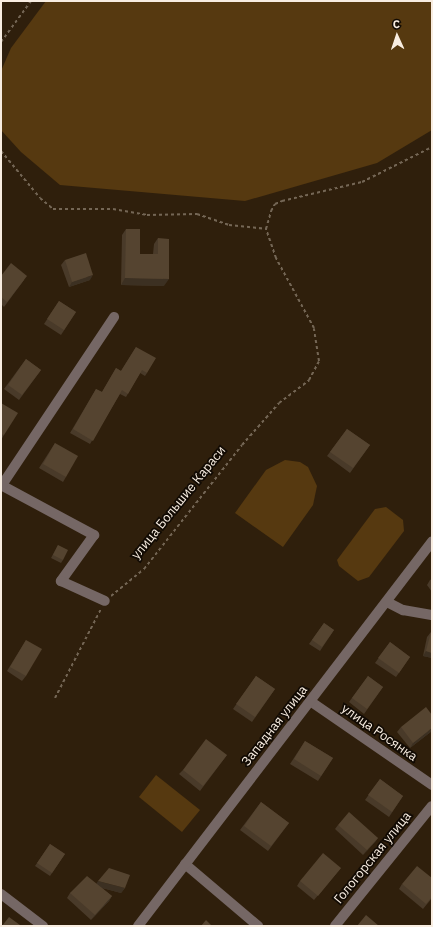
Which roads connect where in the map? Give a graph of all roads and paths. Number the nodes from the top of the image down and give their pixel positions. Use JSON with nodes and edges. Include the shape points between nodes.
{"nodes":[{"id":1,"x":31,"y":1,"type":"edge"},
{"id":2,"x":1,"y":42,"type":"edge"},
{"id":3,"x":432,"y":147,"type":"edge"},
{"id":4,"x":1,"y":151,"type":"edge"},
{"id":5,"x":266,"y":229,"type":"junction"},
{"id":6,"x":114,"y":318,"type":"dead end"},
{"id":7,"x":2,"y":485,"type":"edge"},
{"id":8,"x":432,"y":541,"type":"edge"},
{"id":9,"x":106,"y":601,"type":"junction"},
{"id":10,"x":387,"y":602,"type":"junction"},
{"id":11,"x":432,"y":615,"type":"edge"},
{"id":12,"x":55,"y":698,"type":"dead end"},
{"id":13,"x":310,"y":702,"type":"junction"},
{"id":14,"x":432,"y":785,"type":"edge"},
{"id":15,"x":432,"y":806,"type":"edge"},
{"id":16,"x":185,"y":864,"type":"junction"},
{"id":17,"x":1,"y":894,"type":"edge"},
{"id":18,"x":43,"y":926,"type":"edge"},
{"id":19,"x":138,"y":926,"type":"edge"},
{"id":20,"x":258,"y":926,"type":"edge"},
{"id":21,"x":335,"y":926,"type":"edge"}],
"edges":[{"from":1,"to":2,"type":"path"},
{"from":3,"to":5,"type":"path","via":[[362,182],[275,204]]},
{"from":4,"to":5,"type":"path","via":[[40,198],[53,209],[113,209],[147,215],[197,214],[229,225]]},
{"from":5,"to":9,"type":"path","name":"улица Большие Караси","via":[[276,258],[314,328],[319,361],[308,380],[279,403],[242,445],[144,570]]},
{"from":6,"to":7,"type":"street"},
{"from":7,"to":9,"type":"street","via":[[94,535],[62,581]]},
{"from":8,"to":10,"type":"street","name":"Западная улица"},
{"from":9,"to":12,"type":"path","name":"улица Большие Караси"},
{"from":10,"to":11,"type":"street","via":[[403,610]]},
{"from":10,"to":13,"type":"street","name":"Западная улица"},
{"from":13,"to":14,"type":"street","name":"улица Росянка"},
{"from":13,"to":16,"type":"street","name":"Западная улица"},
{"from":15,"to":21,"type":"street","name":"Гологорская улица"},
{"from":16,"to":19,"type":"street","name":"Западная улица"},
{"from":16,"to":20,"type":"street"},
{"from":17,"to":18,"type":"street"}]}
